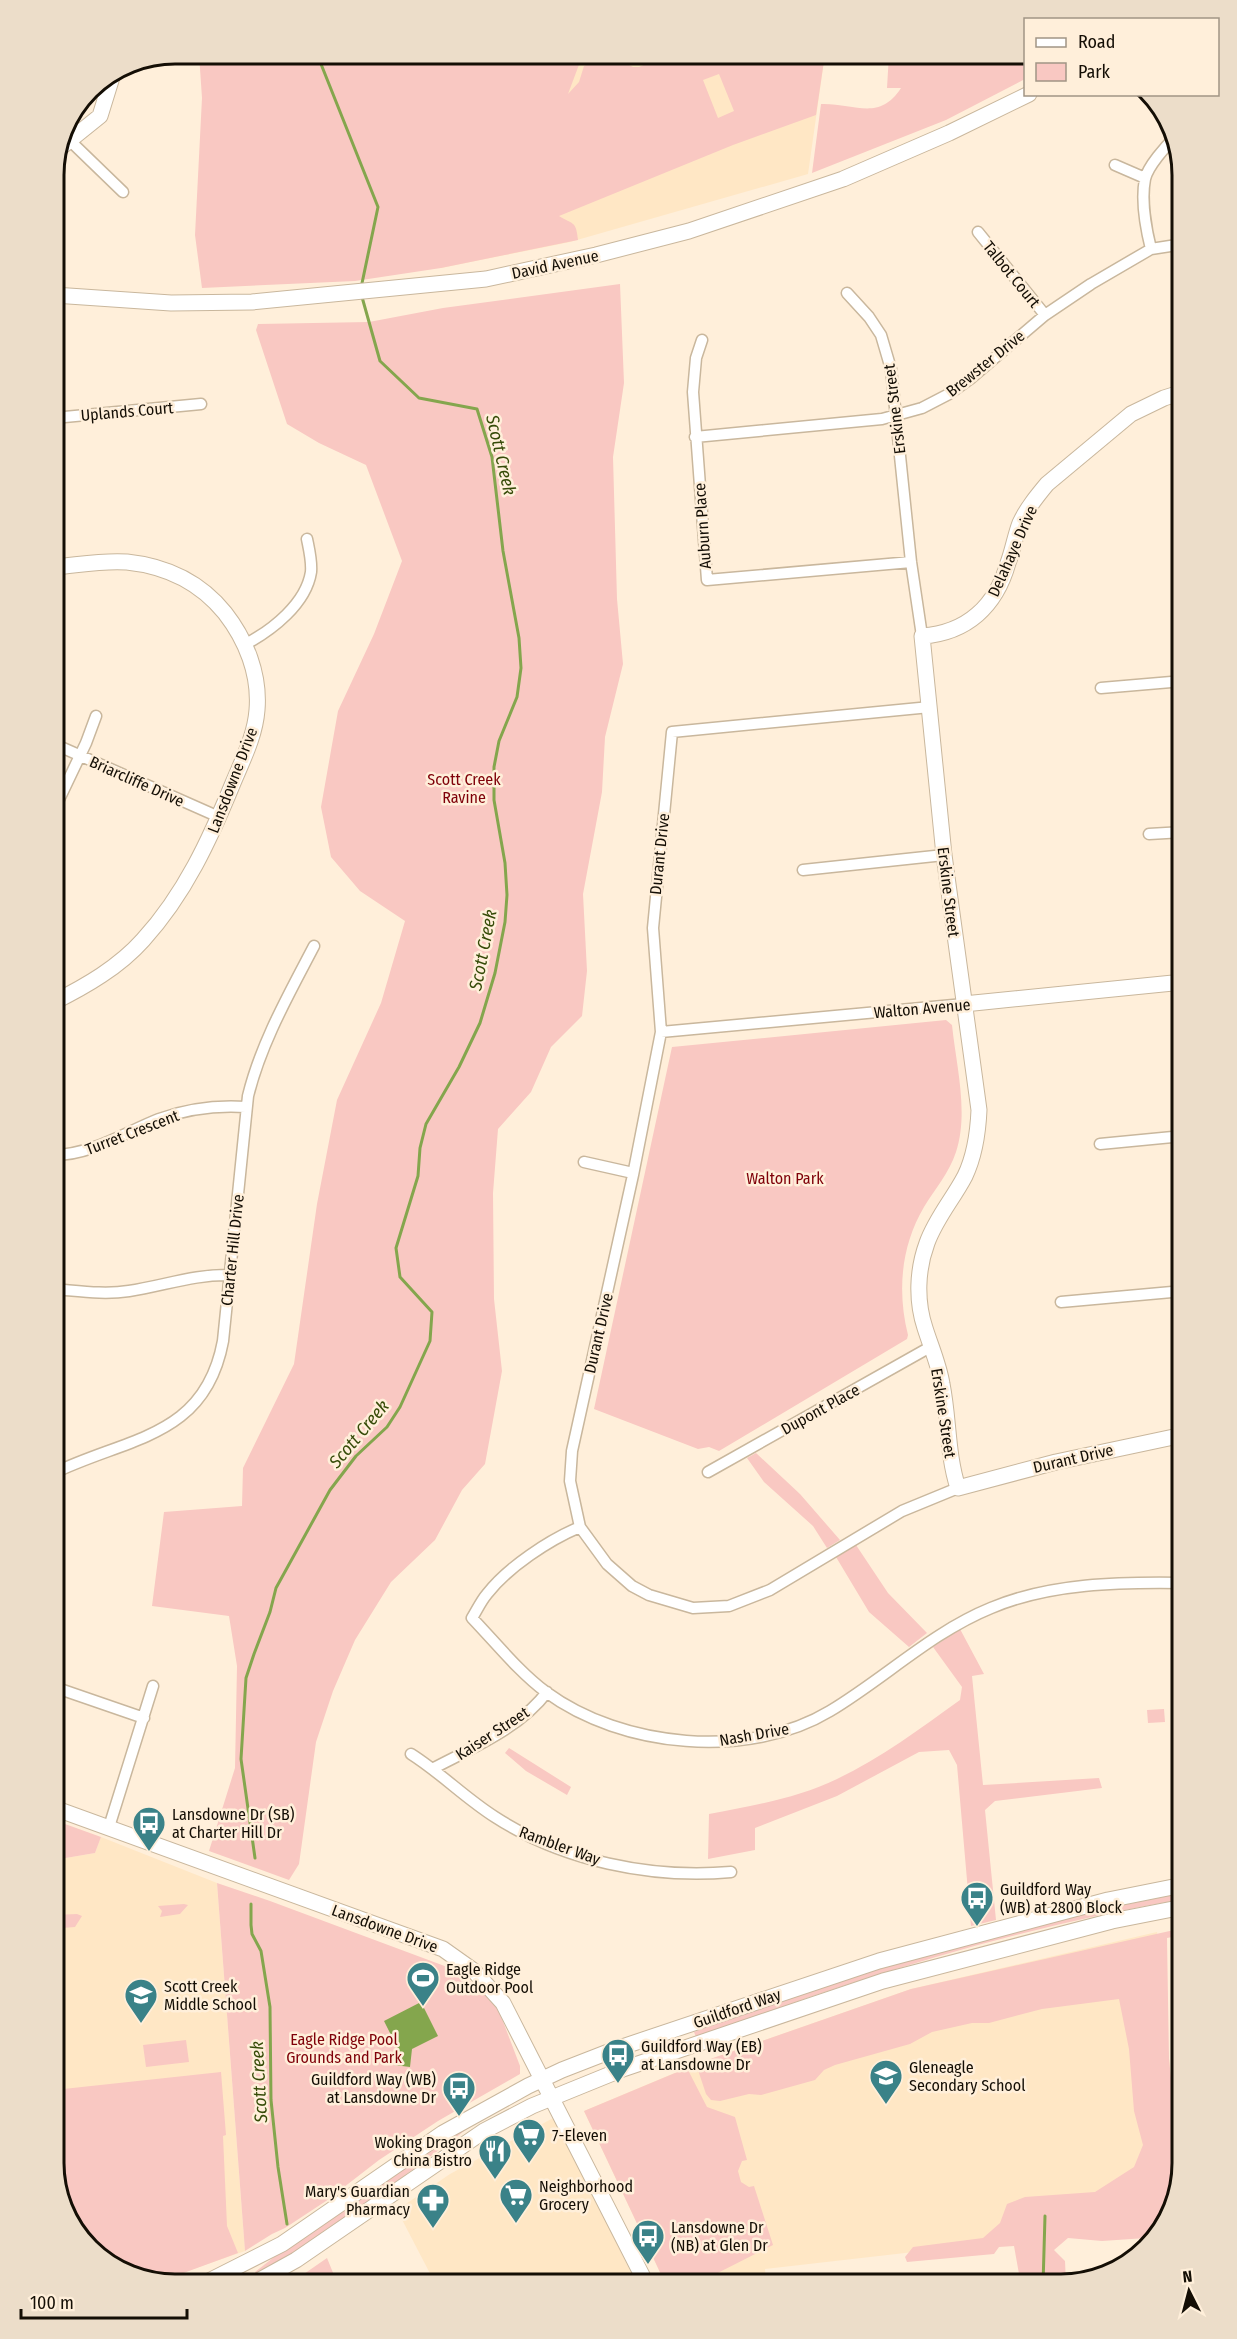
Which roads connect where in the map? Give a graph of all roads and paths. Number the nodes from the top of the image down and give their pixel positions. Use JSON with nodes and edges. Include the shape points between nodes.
{"nodes":[{"id":1,"x":109,"y":86,"type":"edge"},
{"id":2,"x":1025,"y":96,"type":"edge"},
{"id":3,"x":72,"y":135,"type":"edge"},
{"id":4,"x":69,"y":145,"type":"edge"},
{"id":5,"x":1168,"y":145,"type":"edge"},
{"id":6,"x":1115,"y":165,"type":"dead end"},
{"id":7,"x":1145,"y":178,"type":"junction"},
{"id":8,"x":123,"y":192,"type":"dead end"},
{"id":9,"x":978,"y":232,"type":"dead end"},
{"id":10,"x":1172,"y":246,"type":"edge"},
{"id":11,"x":1151,"y":249,"type":"junction"},
{"id":12,"x":847,"y":293,"type":"dead end"},
{"id":13,"x":65,"y":296,"type":"edge"},
{"id":14,"x":1045,"y":315,"type":"junction"},
{"id":15,"x":702,"y":339,"type":"dead end"},
{"id":16,"x":1172,"y":395,"type":"edge"},
{"id":17,"x":201,"y":404,"type":"dead end"},
{"id":18,"x":896,"y":415,"type":"junction"},
{"id":19,"x":65,"y":417,"type":"edge"},
{"id":20,"x":695,"y":437,"type":"junction"},
{"id":21,"x":307,"y":538,"type":"dead end"},
{"id":22,"x":911,"y":562,"type":"junction"},
{"id":23,"x":65,"y":566,"type":"edge"},
{"id":24,"x":922,"y":636,"type":"junction"},
{"id":25,"x":246,"y":644,"type":"junction"},
{"id":26,"x":1172,"y":682,"type":"edge"},
{"id":27,"x":1101,"y":688,"type":"dead end"},
{"id":28,"x":930,"y":707,"type":"junction"},
{"id":29,"x":96,"y":716,"type":"dead end"},
{"id":30,"x":65,"y":749,"type":"edge"},
{"id":31,"x":80,"y":755,"type":"junction"},
{"id":32,"x":65,"y":787,"type":"edge"},
{"id":33,"x":219,"y":817,"type":"junction"},
{"id":34,"x":1172,"y":833,"type":"edge"},
{"id":35,"x":1149,"y":834,"type":"dead end"},
{"id":36,"x":944,"y":855,"type":"junction"},
{"id":37,"x":803,"y":870,"type":"dead end"},
{"id":38,"x":314,"y":946,"type":"dead end"},
{"id":39,"x":1172,"y":983,"type":"edge"},
{"id":40,"x":65,"y":996,"type":"edge"},
{"id":41,"x":963,"y":1004,"type":"junction"},
{"id":42,"x":662,"y":1032,"type":"junction"},
{"id":43,"x":246,"y":1107,"type":"junction"},
{"id":44,"x":1172,"y":1137,"type":"edge"},
{"id":45,"x":1100,"y":1144,"type":"dead end"},
{"id":46,"x":65,"y":1153,"type":"edge"},
{"id":47,"x":584,"y":1162,"type":"dead end"},
{"id":48,"x":633,"y":1173,"type":"junction"},
{"id":49,"x":230,"y":1275,"type":"junction"},
{"id":50,"x":64,"y":1290,"type":"edge"},
{"id":51,"x":1172,"y":1292,"type":"edge"},
{"id":52,"x":1062,"y":1302,"type":"dead end"},
{"id":53,"x":932,"y":1346,"type":"junction"},
{"id":54,"x":1172,"y":1437,"type":"edge"},
{"id":55,"x":64,"y":1469,"type":"edge"},
{"id":56,"x":708,"y":1472,"type":"dead end"},
{"id":57,"x":958,"y":1488,"type":"junction"},
{"id":58,"x":580,"y":1527,"type":"junction"},
{"id":59,"x":1172,"y":1583,"type":"edge"},
{"id":60,"x":153,"y":1686,"type":"dead end"},
{"id":61,"x":64,"y":1691,"type":"edge"},
{"id":62,"x":546,"y":1692,"type":"junction"},
{"id":63,"x":144,"y":1718,"type":"junction"},
{"id":64,"x":411,"y":1754,"type":"dead end"},
{"id":65,"x":434,"y":1768,"type":"junction"},
{"id":66,"x":64,"y":1812,"type":"edge"},
{"id":67,"x":109,"y":1827,"type":"junction"},
{"id":68,"x":731,"y":1872,"type":"dead end"},
{"id":69,"x":1172,"y":1888,"type":"edge"},
{"id":70,"x":1172,"y":1909,"type":"edge"},
{"id":71,"x":543,"y":2079,"type":"junction"},
{"id":72,"x":551,"y":2098,"type":"junction"},
{"id":73,"x":223,"y":2274,"type":"edge"},
{"id":74,"x":271,"y":2274,"type":"edge"},
{"id":75,"x":641,"y":2274,"type":"edge"}],
"edges":[{"from":1,"to":3,"type":"street","via":[[100,116]]},
{"from":2,"to":13,"type":"street","name":"David Avenue","via":[[896,157],[810,190],[689,231],[486,279],[252,302],[171,303]]},
{"from":4,"to":8,"type":"street"},
{"from":5,"to":7,"type":"street"},
{"from":6,"to":7,"type":"street"},
{"from":7,"to":11,"type":"street","via":[[1145,215]]},
{"from":9,"to":14,"type":"street","name":"Talbot Court"},
{"from":10,"to":11,"type":"street","name":"Brewster Drive"},
{"from":11,"to":14,"type":"street","name":"Brewster Drive"},
{"from":12,"to":18,"type":"street","name":"Erskine Street","via":[[881,335],[891,369]]},
{"from":14,"to":18,"type":"street","name":"Brewster Drive","via":[[970,380],[922,408]]},
{"from":15,"to":20,"type":"street","name":"Auburn Place","via":[[693,392]]},
{"from":16,"to":24,"type":"street","name":"Delahaye Drive","via":[[1131,414],[1047,484],[1020,522],[1001,583],[981,613],[960,627]]},
{"from":17,"to":19,"type":"street","name":"Uplands Court"},
{"from":18,"to":20,"type":"street","name":"Brewster Drive"},
{"from":18,"to":22,"type":"street","name":"Erskine Street"},
{"from":20,"to":22,"type":"street","name":"Auburn Place","via":[[707,580]]},
{"from":21,"to":25,"type":"street","via":[[311,572],[304,591],[280,620]]},
{"from":22,"to":24,"type":"street","name":"Erskine Street"},
{"from":23,"to":25,"type":"street","name":"Lansdowne Drive","via":[[124,562],[173,573],[207,593]]},
{"from":24,"to":28,"type":"street","name":"Erskine Street"},
{"from":25,"to":33,"type":"street","name":"Lansdowne Drive","via":[[256,687],[256,719],[249,747]]},
{"from":26,"to":27,"type":"street"},
{"from":28,"to":36,"type":"street","name":"Erskine Street"},
{"from":28,"to":42,"type":"street","name":"Durant Drive","via":[[672,732],[653,928]]},
{"from":29,"to":31,"type":"street"},
{"from":30,"to":31,"type":"street","name":"Briarcliffe Drive"},
{"from":31,"to":32,"type":"street"},
{"from":31,"to":33,"type":"street","name":"Briarcliffe Drive"},
{"from":33,"to":40,"type":"street","name":"Lansdowne Drive","via":[[178,896],[142,942],[102,975]]},
{"from":34,"to":35,"type":"street"},
{"from":36,"to":37,"type":"street"},
{"from":36,"to":41,"type":"street","name":"Erskine Street"},
{"from":38,"to":43,"type":"street","name":"Charter Hill Drive","via":[[265,1045]]},
{"from":39,"to":41,"type":"street","name":"Walton Avenue"},
{"from":41,"to":42,"type":"street","name":"Walton Avenue"},
{"from":41,"to":53,"type":"street","name":"Erskine Street","via":[[977,1091],[978,1129],[968,1169],[940,1214],[922,1259],[920,1312]]},
{"from":42,"to":48,"type":"street","name":"Durant Drive"},
{"from":43,"to":46,"type":"street","name":"Turret Crescent","via":[[188,1111],[85,1150]]},
{"from":43,"to":49,"type":"street","name":"Charter Hill Drive"},
{"from":44,"to":45,"type":"street"},
{"from":47,"to":48,"type":"street"},
{"from":48,"to":58,"type":"street","name":"Durant Drive","via":[[572,1450],[570,1481]]},
{"from":49,"to":50,"type":"street","via":[[201,1276],[107,1293]]},
{"from":49,"to":55,"type":"street","name":"Charter Hill Drive","via":[[219,1359],[195,1405],[170,1425]]},
{"from":51,"to":52,"type":"street"},
{"from":53,"to":56,"type":"street","name":"Dupont Place"},
{"from":53,"to":57,"type":"street","name":"Erskine Street","via":[[942,1383],[947,1439]]},
{"from":54,"to":57,"type":"street","name":"Durant Drive"},
{"from":57,"to":58,"type":"street","name":"Durant Drive","via":[[902,1511],[770,1590],[711,1608],[669,1603],[632,1586],[607,1564]]},
{"from":58,"to":62,"type":"street","name":"Nash Drive","via":[[541,1547],[516,1567],[487,1593],[472,1618]]},
{"from":59,"to":62,"type":"street","name":"Nash Drive","via":[[1073,1588],[1005,1602],[933,1639],[829,1712],[805,1724],[753,1737],[692,1742],[662,1739],[618,1728]]},
{"from":60,"to":63,"type":"street"},
{"from":61,"to":63,"type":"street"},
{"from":62,"to":65,"type":"street","name":"Kaiser Street","via":[[541,1700],[486,1741]]},
{"from":63,"to":67,"type":"street"},
{"from":64,"to":65,"type":"street","name":"Rambler Way"},
{"from":65,"to":68,"type":"street","name":"Rambler Way","via":[[494,1817],[553,1846],[619,1866],[708,1874]]},
{"from":66,"to":67,"type":"street","name":"Lansdowne Drive"},
{"from":67,"to":71,"type":"street","name":"Lansdowne Drive","via":[[443,1949],[474,1971],[503,2003]]},
{"from":69,"to":71,"type":"street","name":"Guildford Way","via":[[1108,1900],[879,1961],[616,2049]]},
{"from":70,"to":72,"type":"street","name":"Guildford Way","via":[[1101,1924],[883,1982],[623,2069]]},
{"from":71,"to":72,"type":"street","name":"Lansdowne Drive"},
{"from":71,"to":73,"type":"street","name":"Guildford Way","via":[[443,2133],[282,2244]]},
{"from":72,"to":74,"type":"street","name":"Guildford Way","via":[[484,2131]]},
{"from":72,"to":75,"type":"street","name":"Lansdowne Drive"}]}
